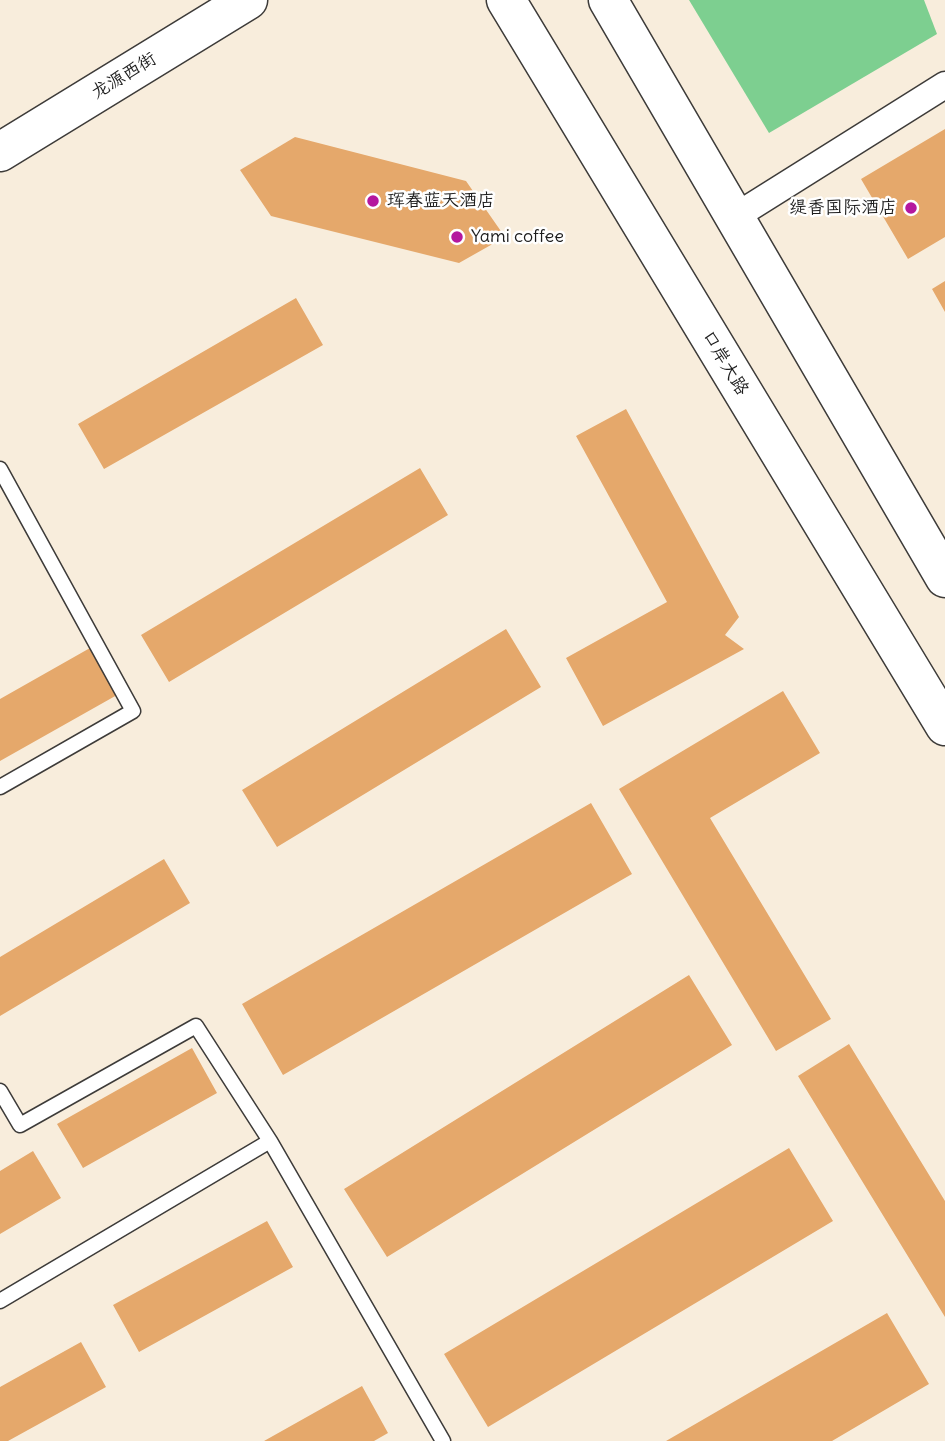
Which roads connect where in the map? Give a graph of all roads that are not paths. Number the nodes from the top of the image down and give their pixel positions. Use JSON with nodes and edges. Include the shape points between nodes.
{"nodes":[{"id":1,"x":248,"y":0,"type":"edge"},
{"id":2,"x":506,"y":0,"type":"edge"},
{"id":3,"x":608,"y":0,"type":"edge"},
{"id":4,"x":945,"y":85,"type":"edge"},
{"id":5,"x":0,"y":152,"type":"edge"},
{"id":6,"x":733,"y":218,"type":"junction"},
{"id":7,"x":0,"y":469,"type":"edge"},
{"id":8,"x":945,"y":578,"type":"edge"},
{"id":9,"x":945,"y":726,"type":"edge"},
{"id":10,"x":0,"y":787,"type":"edge"},
{"id":11,"x":0,"y":1091,"type":"edge"},
{"id":12,"x":270,"y":1141,"type":"junction"},
{"id":13,"x":0,"y":1301,"type":"edge"},
{"id":14,"x":443,"y":1441,"type":"edge"}],
"edges":[{"from":1,"to":5,"type":"highway","name":"龙源西街"},
{"from":2,"to":9,"type":"highway","name":"口岸大路"},
{"from":3,"to":6,"type":"highway"},
{"from":4,"to":6,"type":"street"},
{"from":6,"to":8,"type":"highway"},
{"from":7,"to":10,"type":"lane","via":[[133,711]]},
{"from":11,"to":12,"type":"lane","via":[[20,1125],[196,1026]]},
{"from":12,"to":13,"type":"lane"},
{"from":12,"to":14,"type":"lane"}]}
